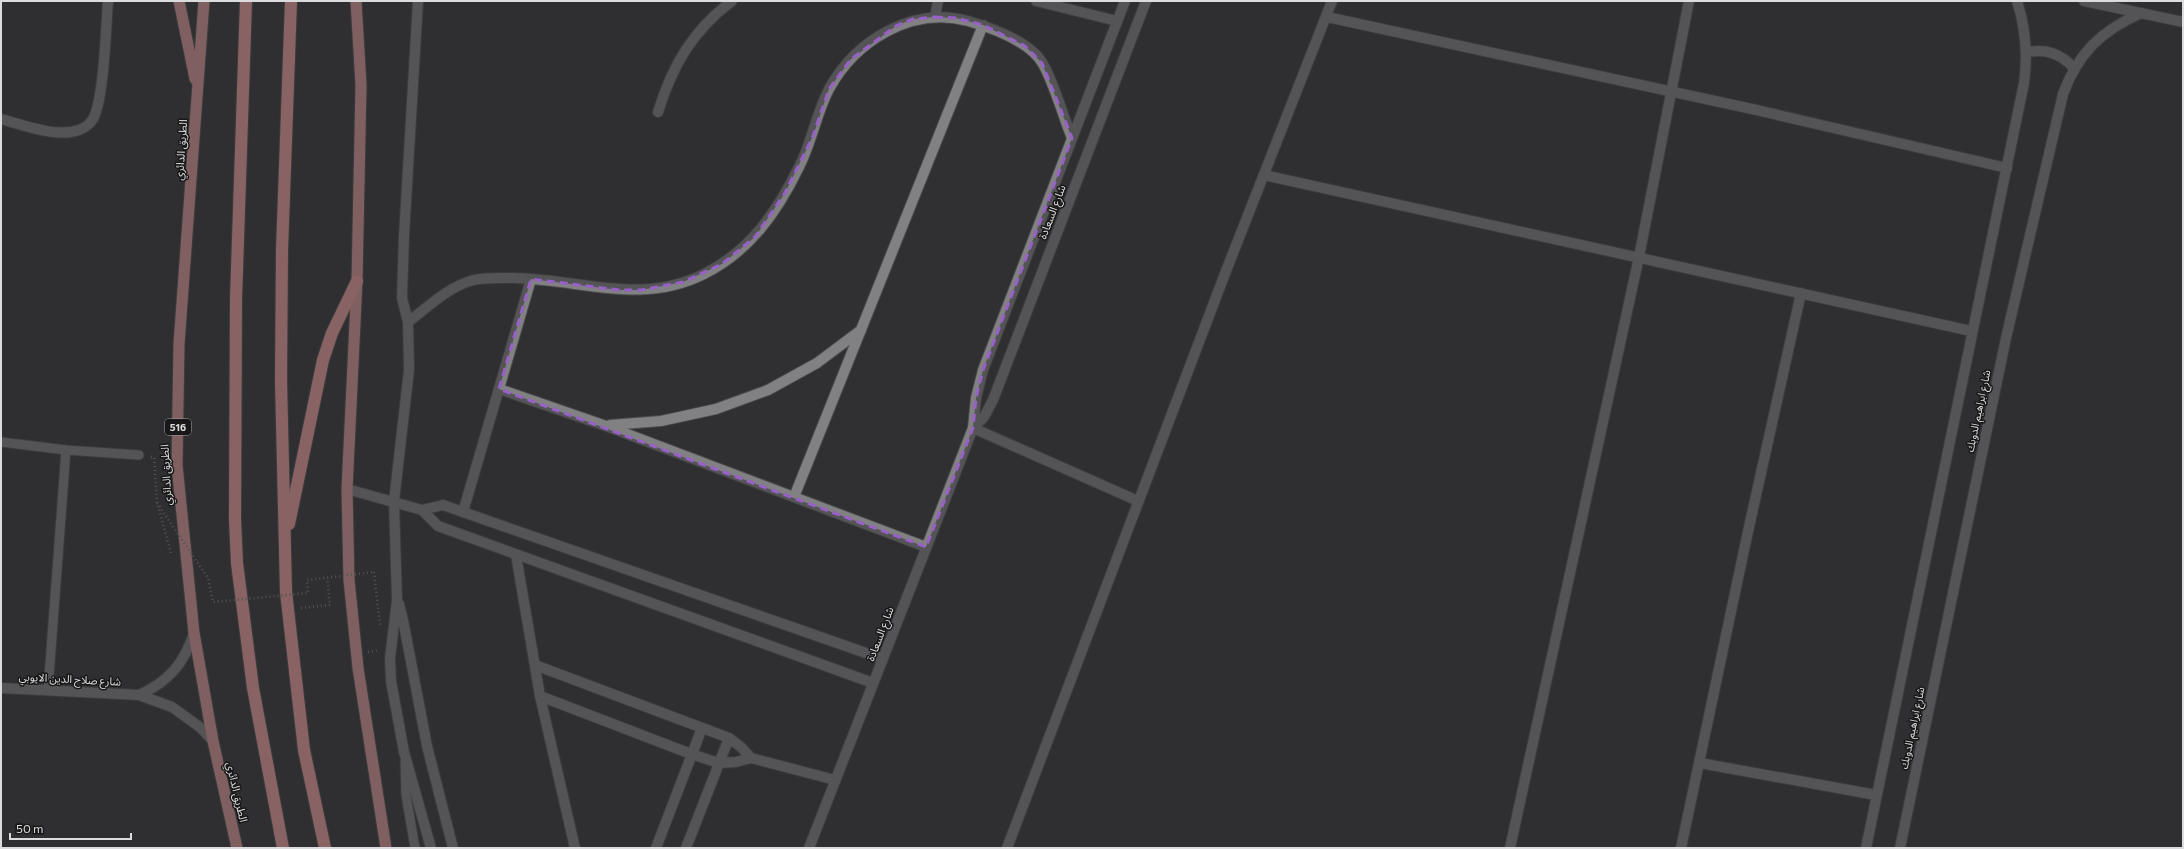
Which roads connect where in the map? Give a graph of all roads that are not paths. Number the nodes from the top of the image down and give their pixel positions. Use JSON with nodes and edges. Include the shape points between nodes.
{"nodes":[{"id":1,"x":108,"y":1,"type":"edge"},
{"id":2,"x":179,"y":1,"type":"edge"},
{"id":3,"x":204,"y":1,"type":"edge"},
{"id":4,"x":246,"y":1,"type":"edge"},
{"id":5,"x":292,"y":1,"type":"edge"},
{"id":6,"x":356,"y":1,"type":"edge"},
{"id":7,"x":418,"y":1,"type":"edge"},
{"id":8,"x":732,"y":1,"type":"edge"},
{"id":9,"x":938,"y":1,"type":"edge"},
{"id":10,"x":1036,"y":1,"type":"edge"},
{"id":11,"x":1125,"y":1,"type":"edge"},
{"id":12,"x":1146,"y":1,"type":"edge"},
{"id":13,"x":1332,"y":1,"type":"edge"},
{"id":14,"x":1689,"y":1,"type":"edge"},
{"id":15,"x":2017,"y":1,"type":"edge"},
{"id":16,"x":2084,"y":1,"type":"edge"},
{"id":17,"x":2141,"y":13,"type":"junction"},
{"id":18,"x":1326,"y":16,"type":"junction"},
{"id":19,"x":935,"y":17,"type":"junction"},
{"id":20,"x":1117,"y":21,"type":"junction"},
{"id":21,"x":2183,"y":22,"type":"edge"},
{"id":22,"x":983,"y":25,"type":"junction"},
{"id":23,"x":2027,"y":52,"type":"junction"},
{"id":24,"x":2074,"y":68,"type":"junction"},
{"id":25,"x":1672,"y":92,"type":"junction"},
{"id":26,"x":198,"y":94,"type":"junction"},
{"id":27,"x":658,"y":112,"type":"dead end"},
{"id":28,"x":1,"y":119,"type":"edge"},
{"id":29,"x":1072,"y":138,"type":"junction"},
{"id":30,"x":2006,"y":168,"type":"junction"},
{"id":31,"x":1264,"y":175,"type":"junction"},
{"id":32,"x":1639,"y":257,"type":"junction"},
{"id":33,"x":531,"y":278,"type":"junction"},
{"id":34,"x":357,"y":281,"type":"junction"},
{"id":35,"x":1801,"y":293,"type":"junction"},
{"id":36,"x":408,"y":322,"type":"junction"},
{"id":37,"x":862,"y":329,"type":"junction"},
{"id":38,"x":1971,"y":331,"type":"junction"},
{"id":39,"x":499,"y":389,"type":"junction"},
{"id":40,"x":606,"y":426,"type":"junction"},
{"id":41,"x":973,"y":428,"type":"junction"},
{"id":42,"x":1,"y":442,"type":"edge"},
{"id":43,"x":66,"y":450,"type":"junction"},
{"id":44,"x":139,"y":455,"type":"dead end"},
{"id":45,"x":347,"y":489,"type":"junction"},
{"id":46,"x":794,"y":497,"type":"junction"},
{"id":47,"x":394,"y":501,"type":"junction"},
{"id":48,"x":1138,"y":501,"type":"junction"},
{"id":49,"x":422,"y":510,"type":"junction"},
{"id":50,"x":463,"y":512,"type":"junction"},
{"id":51,"x":285,"y":544,"type":"junction"},
{"id":52,"x":926,"y":547,"type":"junction"},
{"id":53,"x":516,"y":555,"type":"junction"},
{"id":54,"x":398,"y":600,"type":"junction"},
{"id":55,"x":194,"y":633,"type":"junction"},
{"id":56,"x":883,"y":659,"type":"junction"},
{"id":57,"x":535,"y":666,"type":"junction"},
{"id":58,"x":873,"y":683,"type":"junction"},
{"id":59,"x":1,"y":688,"type":"edge"},
{"id":60,"x":48,"y":690,"type":"junction"},
{"id":61,"x":139,"y":695,"type":"junction"},
{"id":62,"x":540,"y":696,"type":"junction"},
{"id":63,"x":702,"y":728,"type":"junction"},
{"id":64,"x":729,"y":738,"type":"junction"},
{"id":65,"x":213,"y":741,"type":"junction"},
{"id":66,"x":404,"y":752,"type":"junction"},
{"id":67,"x":691,"y":754,"type":"junction"},
{"id":68,"x":751,"y":758,"type":"junction"},
{"id":69,"x":720,"y":763,"type":"junction"},
{"id":70,"x":1700,"y":763,"type":"junction"},
{"id":71,"x":834,"y":780,"type":"junction"},
{"id":72,"x":1876,"y":795,"type":"junction"},
{"id":73,"x":237,"y":848,"type":"edge"},
{"id":74,"x":283,"y":848,"type":"edge"},
{"id":75,"x":325,"y":848,"type":"edge"},
{"id":76,"x":386,"y":848,"type":"edge"},
{"id":77,"x":415,"y":848,"type":"edge"},
{"id":78,"x":431,"y":848,"type":"edge"},
{"id":79,"x":453,"y":848,"type":"edge"},
{"id":80,"x":575,"y":848,"type":"edge"},
{"id":81,"x":656,"y":848,"type":"edge"},
{"id":82,"x":686,"y":848,"type":"edge"},
{"id":83,"x":809,"y":848,"type":"edge"},
{"id":84,"x":1007,"y":848,"type":"edge"},
{"id":85,"x":1510,"y":848,"type":"edge"},
{"id":86,"x":1681,"y":848,"type":"edge"},
{"id":87,"x":1866,"y":848,"type":"edge"},
{"id":88,"x":1900,"y":848,"type":"edge"}],
"edges":[{"from":1,"to":28,"type":"street","via":[[99,97],[92,119],[84,128],[77,131],[43,130]]},
{"from":2,"to":26,"type":"highway"},
{"from":3,"to":26,"type":"highway","name":"الطريق الدائري","number":"516"},
{"from":4,"to":74,"type":"highway","via":[[236,299],[235,519],[237,563],[253,688]]},
{"from":5,"to":51,"type":"highway","via":[[282,273],[281,380]]},
{"from":6,"to":34,"type":"highway","via":[[361,85]]},
{"from":7,"to":36,"type":"street","via":[[402,298]]},
{"from":8,"to":27,"type":"street","via":[[717,12],[696,34],[679,58]]},
{"from":9,"to":19,"type":"street"},
{"from":10,"to":20,"type":"street"},
{"from":11,"to":20,"type":"street","name":"شارع السعادة"},
{"from":12,"to":41,"type":"street","name":"شارع السعادة","via":[[993,400],[984,417]]},
{"from":13,"to":18,"type":"street"},
{"from":14,"to":25,"type":"street"},
{"from":15,"to":23,"type":"street","name":"شارع ابراهيم الدوبك"},
{"from":16,"to":17,"type":"street"},
{"from":17,"to":21,"type":"street"},
{"from":17,"to":24,"type":"street","name":"شارع ابراهيم الدوبك","via":[[2102,35]]},
{"from":18,"to":25,"type":"street"},
{"from":18,"to":31,"type":"street"},
{"from":19,"to":22,"type":"street","via":[[956,18]]},
{"from":19,"to":33,"type":"street","via":[[913,19],[896,26],[865,46],[851,59],[829,89],[800,165],[773,214],[755,237],[722,264],[683,282],[641,290],[619,290]]},
{"from":20,"to":29,"type":"street","name":"شارع السعادة"},
{"from":22,"to":29,"type":"street","via":[[1006,34],[1025,46],[1042,63]]},
{"from":22,"to":37,"type":"street"},
{"from":23,"to":24,"type":"street","via":[[2058,54]]},
{"from":23,"to":30,"type":"street","name":"شارع ابراهيم الدوبك","via":[[2024,83]]},
{"from":24,"to":88,"type":"street","name":"شارع ابراهيم الدوبك","via":[[2062,94],[2006,338]]},
{"from":25,"to":30,"type":"street"},
{"from":25,"to":32,"type":"street"},
{"from":26,"to":55,"type":"highway","name":"الطريق الدائري","number":"516","via":[[179,344],[177,465]]},
{"from":29,"to":41,"type":"street","name":"شارع السعادة","via":[[983,370],[976,398]]},
{"from":30,"to":38,"type":"street","name":"شارع ابراهيم الدوبك"},
{"from":31,"to":32,"type":"street"},
{"from":31,"to":48,"type":"street"},
{"from":32,"to":35,"type":"street"},
{"from":32,"to":85,"type":"street"},
{"from":33,"to":36,"type":"street","via":[[486,278],[462,284]]},
{"from":33,"to":39,"type":"street"},
{"from":34,"to":45,"type":"highway"},
{"from":34,"to":51,"type":"highway","via":[[343,306],[323,360]]},
{"from":35,"to":38,"type":"street"},
{"from":35,"to":70,"type":"street"},
{"from":36,"to":47,"type":"street","via":[[409,370]]},
{"from":37,"to":40,"type":"street","via":[[817,363],[768,390],[716,409],[661,421]]},
{"from":37,"to":46,"type":"street"},
{"from":38,"to":72,"type":"street","name":"شارع ابراهيم الدوبك"},
{"from":39,"to":40,"type":"street"},
{"from":39,"to":50,"type":"street"},
{"from":40,"to":46,"type":"street"},
{"from":41,"to":48,"type":"street"},
{"from":41,"to":52,"type":"street","name":"شارع السعادة"},
{"from":42,"to":43,"type":"lane"},
{"from":43,"to":44,"type":"lane"},
{"from":43,"to":60,"type":"lane"},
{"from":45,"to":47,"type":"street"},
{"from":45,"to":76,"type":"highway","via":[[349,580],[357,661]]},
{"from":46,"to":52,"type":"street"},
{"from":47,"to":49,"type":"street"},
{"from":47,"to":54,"type":"street"},
{"from":48,"to":84,"type":"street"},
{"from":49,"to":50,"type":"street","via":[[444,505]]},
{"from":49,"to":53,"type":"street","via":[[438,526]]},
{"from":50,"to":56,"type":"street"},
{"from":51,"to":75,"type":"highway","via":[[287,610],[304,750]]},
{"from":52,"to":56,"type":"street","name":"شارع السعادة"},
{"from":53,"to":57,"type":"street"},
{"from":53,"to":58,"type":"street"},
{"from":54,"to":66,"type":"street","via":[[390,658],[391,681]]},
{"from":54,"to":79,"type":"street","via":[[427,746]]},
{"from":55,"to":61,"type":"street","name":"شارع صلاح الدين الايوبي","via":[[189,650],[169,678]]},
{"from":55,"to":65,"type":"highway","name":"الطريق الدائري","number":"516"},
{"from":56,"to":58,"type":"street","name":"شارع السعادة"},
{"from":57,"to":62,"type":"street"},
{"from":57,"to":63,"type":"street"},
{"from":58,"to":71,"type":"street","name":"شارع السعادة"},
{"from":59,"to":60,"type":"street","name":"شارع صلاح الدين الايوبي"},
{"from":60,"to":61,"type":"street","name":"شارع صلاح الدين الايوبي"},
{"from":61,"to":65,"type":"street","name":"شارع صلاح الدين الايوبي","via":[[177,710],[201,728]]},
{"from":62,"to":67,"type":"street"},
{"from":62,"to":80,"type":"street"},
{"from":63,"to":64,"type":"street"},
{"from":63,"to":67,"type":"street"},
{"from":64,"to":68,"type":"street"},
{"from":64,"to":69,"type":"street"},
{"from":65,"to":73,"type":"highway","name":"الطريق الدائري","number":"516"},
{"from":66,"to":77,"type":"lane","via":[[406,795]]},
{"from":66,"to":78,"type":"street"},
{"from":67,"to":69,"type":"street"},
{"from":67,"to":81,"type":"street"},
{"from":68,"to":69,"type":"street"},
{"from":68,"to":71,"type":"street"},
{"from":69,"to":82,"type":"street"},
{"from":70,"to":72,"type":"street"},
{"from":70,"to":86,"type":"street"},
{"from":71,"to":83,"type":"street","name":"شارع السعادة"},
{"from":72,"to":87,"type":"street","name":"شارع ابراهيم الدوبك"}]}
